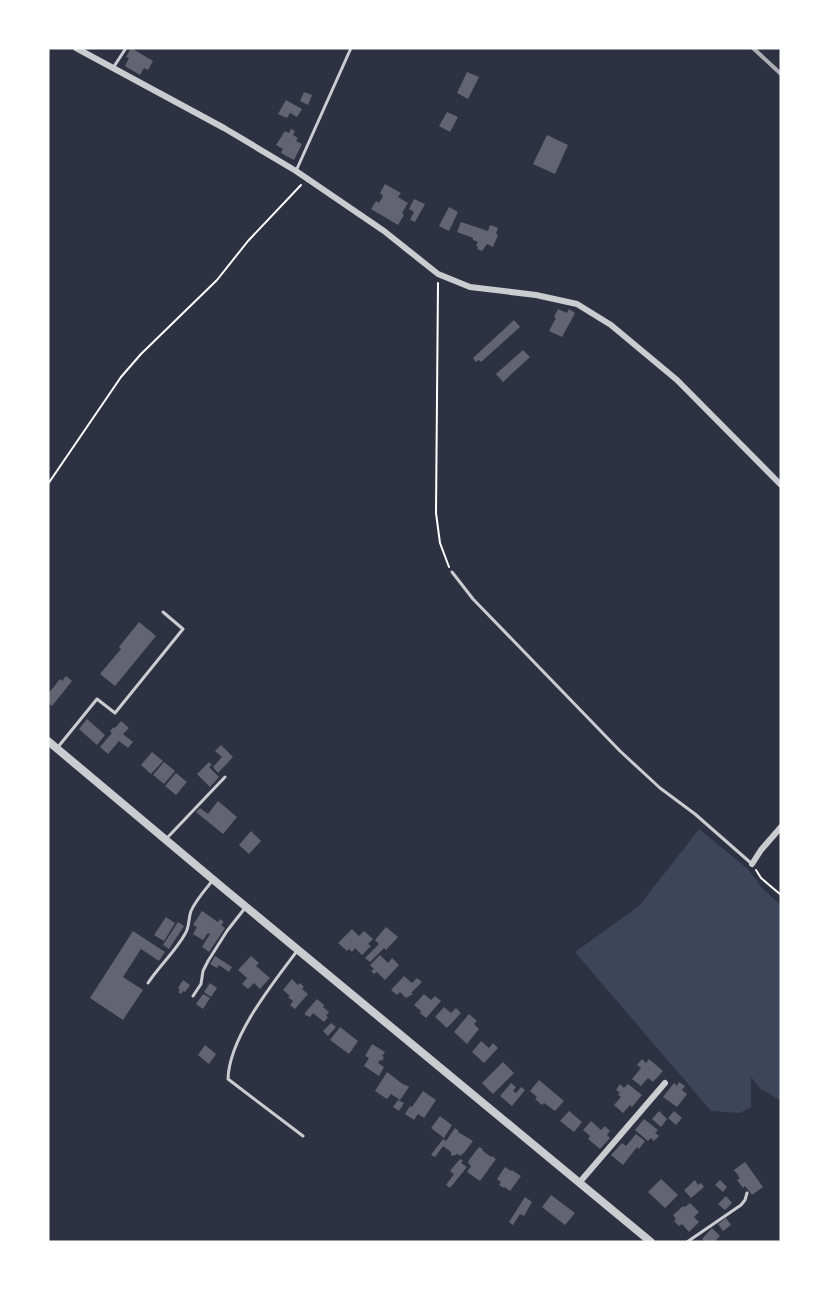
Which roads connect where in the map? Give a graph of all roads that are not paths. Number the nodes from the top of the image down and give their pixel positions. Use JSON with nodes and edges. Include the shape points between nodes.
{"nodes":[{"id":1,"x":76,"y":48,"type":"edge"},
{"id":2,"x":126,"y":48,"type":"edge"},
{"id":3,"x":351,"y":48,"type":"edge"},
{"id":4,"x":113,"y":68,"type":"junction"},
{"id":5,"x":296,"y":171,"type":"junction"},
{"id":6,"x":781,"y":485,"type":"edge"},
{"id":7,"x":452,"y":572,"type":"road end"},
{"id":8,"x":163,"y":612,"type":"dead end"},
{"id":9,"x":48,"y":741,"type":"edge"},
{"id":10,"x":57,"y":749,"type":"junction"},
{"id":11,"x":225,"y":777,"type":"dead end"},
{"id":12,"x":781,"y":827,"type":"edge"},
{"id":13,"x":165,"y":839,"type":"junction"},
{"id":14,"x":752,"y":864,"type":"joint"},
{"id":15,"x":213,"y":880,"type":"junction"},
{"id":16,"x":246,"y":907,"type":"junction"},
{"id":17,"x":298,"y":950,"type":"junction"},
{"id":18,"x":148,"y":983,"type":"dead end"},
{"id":19,"x":194,"y":996,"type":"dead end"},
{"id":20,"x":665,"y":1083,"type":"dead end"},
{"id":21,"x":303,"y":1136,"type":"dead end"},
{"id":22,"x":579,"y":1183,"type":"junction"},
{"id":23,"x":747,"y":1193,"type":"dead end"},
{"id":24,"x":651,"y":1242,"type":"edge"},
{"id":25,"x":687,"y":1242,"type":"edge"}],
"edges":[{"from":1,"to":4,"type":"street"},
{"from":2,"to":4,"type":"lane"},
{"from":3,"to":5,"type":"lane"},
{"from":4,"to":5,"type":"street"},
{"from":5,"to":6,"type":"street","via":[[384,231],[438,274],[470,287],[577,304],[611,325],[677,380]]},
{"from":7,"to":14,"type":"lane","via":[[473,599],[620,751]]},
{"from":8,"to":10,"type":"lane","via":[[183,629],[115,713],[97,699]]},
{"from":9,"to":10,"type":"street"},
{"from":10,"to":13,"type":"street"},
{"from":11,"to":13,"type":"lane"},
{"from":12,"to":14,"type":"street"},
{"from":13,"to":15,"type":"street"},
{"from":15,"to":16,"type":"street"},
{"from":15,"to":18,"type":"lane","via":[[191,911],[183,938]]},
{"from":16,"to":17,"type":"street"},
{"from":16,"to":19,"type":"lane","via":[[202,971],[201,984]]},
{"from":17,"to":21,"type":"lane","via":[[238,1040],[228,1079]]},
{"from":17,"to":22,"type":"street"},
{"from":20,"to":22,"type":"street"},
{"from":22,"to":24,"type":"street"},
{"from":23,"to":25,"type":"lane","via":[[741,1205]]}]}
